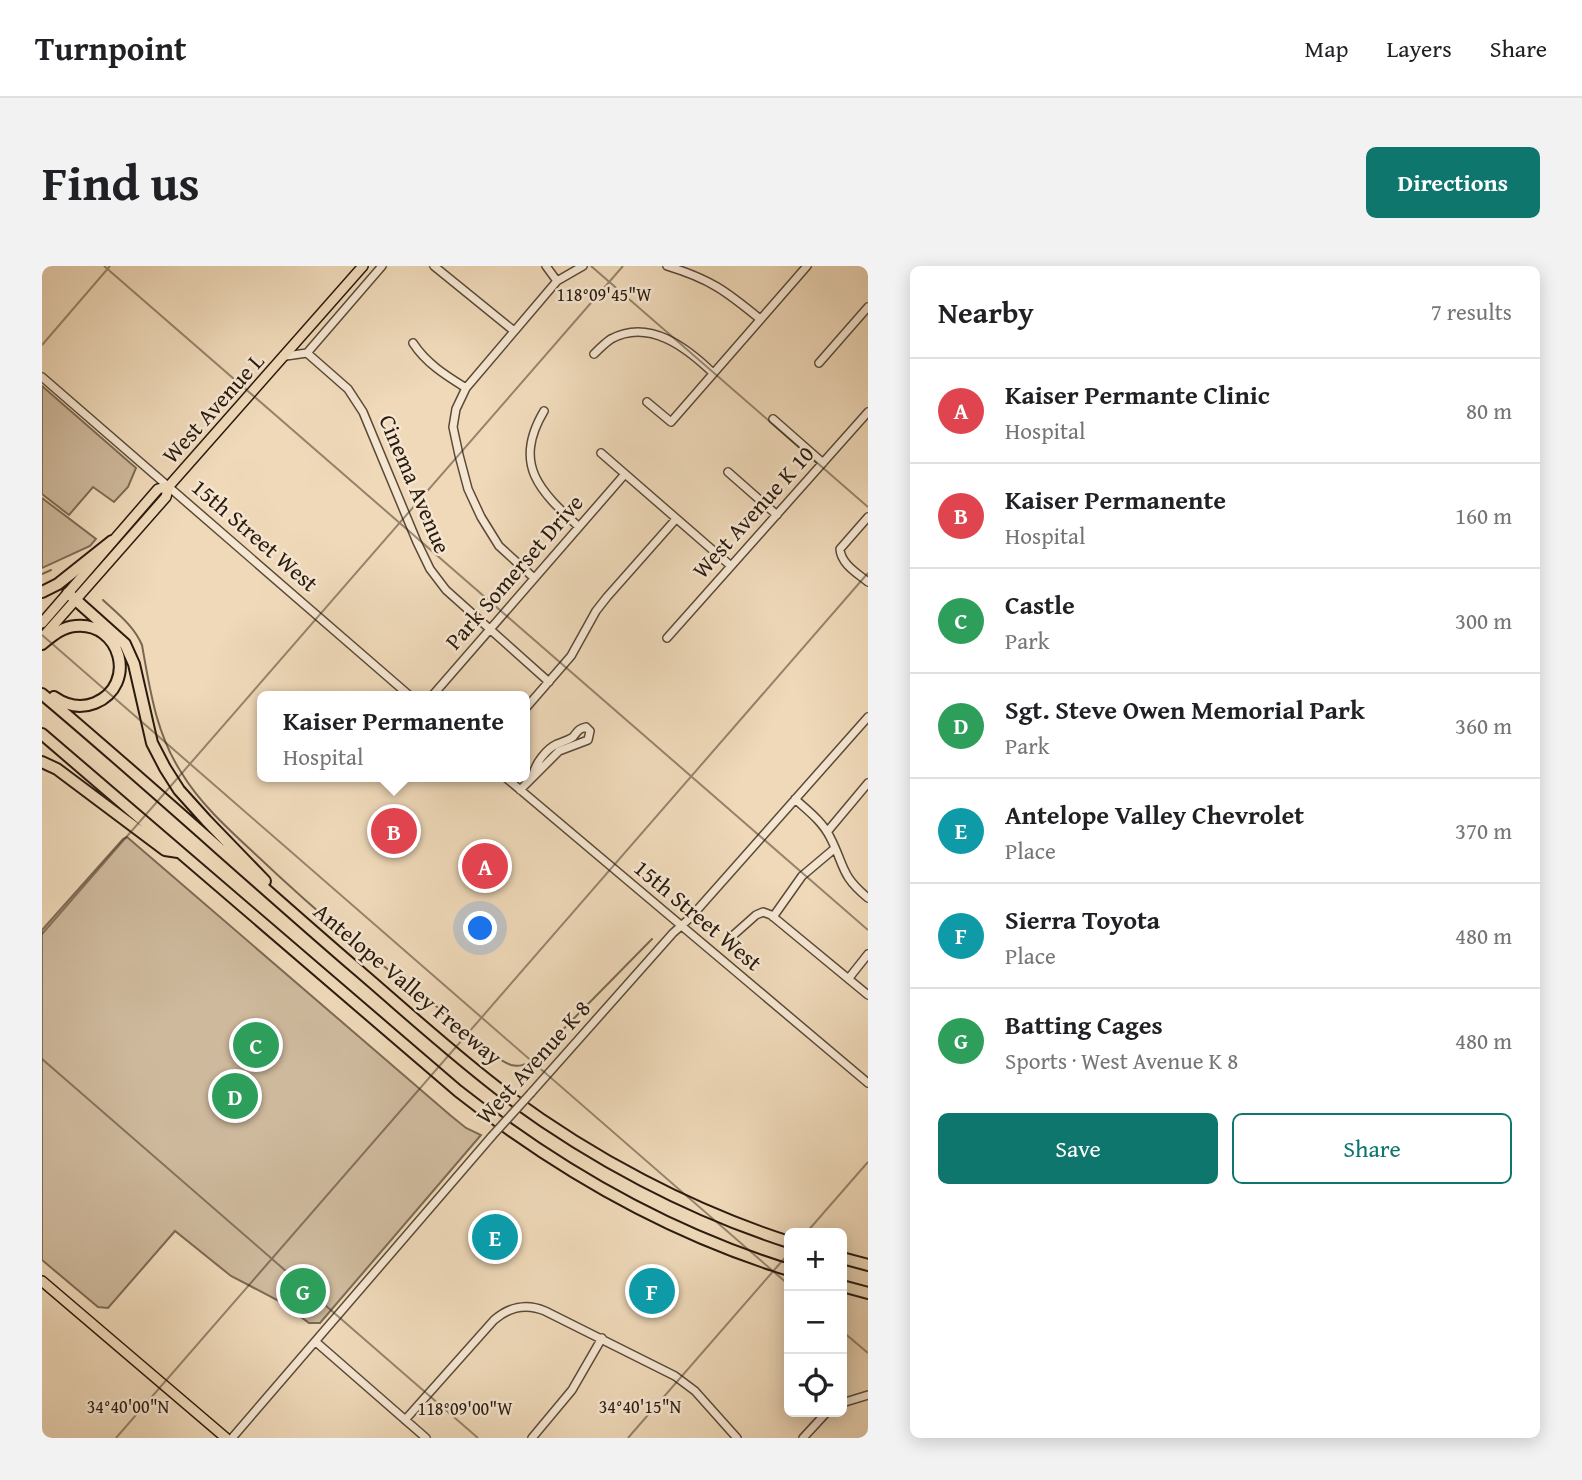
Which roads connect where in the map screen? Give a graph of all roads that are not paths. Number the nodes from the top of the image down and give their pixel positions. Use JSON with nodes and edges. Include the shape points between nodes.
{"nodes":[{"id":1,"x":363,"y":266,"type":"edge"},
{"id":2,"x":382,"y":266,"type":"edge"},
{"id":3,"x":434,"y":266,"type":"edge"},
{"id":4,"x":546,"y":266,"type":"edge"},
{"id":5,"x":583,"y":266,"type":"edge"},
{"id":6,"x":667,"y":266,"type":"edge"},
{"id":7,"x":807,"y":266,"type":"edge"},
{"id":8,"x":556,"y":281,"type":"junction"},
{"id":9,"x":868,"y":307,"type":"edge"},
{"id":10,"x":760,"y":319,"type":"junction"},
{"id":11,"x":514,"y":331,"type":"junction"},
{"id":12,"x":413,"y":343,"type":"dead end"},
{"id":13,"x":307,"y":353,"type":"junction"},
{"id":14,"x":594,"y":354,"type":"dead end"},
{"id":15,"x":285,"y":356,"type":"junction"},
{"id":16,"x":819,"y":363,"type":"dead end"},
{"id":17,"x":713,"y":373,"type":"junction"},
{"id":18,"x":42,"y":377,"type":"edge"},
{"id":19,"x":466,"y":388,"type":"junction"},
{"id":20,"x":647,"y":402,"type":"dead end"},
{"id":21,"x":544,"y":411,"type":"dead end"},
{"id":22,"x":868,"y":412,"type":"edge"},
{"id":23,"x":773,"y":419,"type":"dead end"},
{"id":24,"x":601,"y":453,"type":"dead end"},
{"id":25,"x":823,"y":463,"type":"junction"},
{"id":26,"x":728,"y":472,"type":"dead end"},
{"id":27,"x":625,"y":474,"type":"junction"},
{"id":28,"x":169,"y":486,"type":"junction"},
{"id":29,"x":777,"y":514,"type":"junction"},
{"id":30,"x":868,"y":517,"type":"edge"},
{"id":31,"x":677,"y":519,"type":"junction"},
{"id":32,"x":579,"y":527,"type":"junction"},
{"id":33,"x":112,"y":541,"type":"junction"},
{"id":34,"x":731,"y":566,"type":"junction"},
{"id":35,"x":534,"y":578,"type":"junction"},
{"id":36,"x":868,"y":582,"type":"edge"},
{"id":37,"x":42,"y":592,"type":"edge"},
{"id":38,"x":72,"y":596,"type":"junction"},
{"id":39,"x":42,"y":623,"type":"edge"},
{"id":40,"x":489,"y":630,"type":"junction"},
{"id":41,"x":667,"y":638,"type":"dead end"},
{"id":42,"x":42,"y":641,"type":"edge"},
{"id":43,"x":550,"y":682,"type":"junction"},
{"id":44,"x":42,"y":688,"type":"edge"},
{"id":45,"x":404,"y":691,"type":"edge"},
{"id":46,"x":436,"y":691,"type":"edge"},
{"id":47,"x":42,"y":694,"type":"edge"},
{"id":48,"x":530,"y":704,"type":"edge"},
{"id":49,"x":868,"y":717,"type":"edge"},
{"id":50,"x":42,"y":734,"type":"edge"},
{"id":51,"x":575,"y":741,"type":"junction"},
{"id":52,"x":42,"y":762,"type":"edge"},
{"id":53,"x":530,"y":778,"type":"edge"},
{"id":54,"x":511,"y":782,"type":"edge"},
{"id":55,"x":527,"y":782,"type":"edge"},
{"id":56,"x":867,"y":787,"type":"edge"},
{"id":57,"x":520,"y":790,"type":"junction"},
{"id":58,"x":795,"y":799,"type":"junction"},
{"id":59,"x":827,"y":832,"type":"junction"},
{"id":60,"x":834,"y":849,"type":"junction"},
{"id":61,"x":180,"y":852,"type":"junction"},
{"id":62,"x":868,"y":898,"type":"edge"},
{"id":63,"x":291,"y":913,"type":"junction"},
{"id":64,"x":773,"y":917,"type":"junction"},
{"id":65,"x":681,"y":926,"type":"junction"},
{"id":66,"x":729,"y":939,"type":"dead end"},
{"id":67,"x":868,"y":954,"type":"edge"},
{"id":68,"x":849,"y":978,"type":"junction"},
{"id":69,"x":868,"y":995,"type":"edge"},
{"id":70,"x":868,"y":1083,"type":"edge"},
{"id":71,"x":784,"y":1240,"type":"edge"},
{"id":72,"x":847,"y":1259,"type":"edge"},
{"id":73,"x":868,"y":1265,"type":"edge"},
{"id":74,"x":784,"y":1268,"type":"edge"},
{"id":75,"x":42,"y":1280,"type":"edge"},
{"id":76,"x":847,"y":1288,"type":"edge"},
{"id":77,"x":868,"y":1295,"type":"edge"},
{"id":78,"x":602,"y":1338,"type":"junction"},
{"id":79,"x":316,"y":1342,"type":"junction"},
{"id":80,"x":868,"y":1395,"type":"edge"},
{"id":81,"x":847,"y":1401,"type":"edge"},
{"id":82,"x":822,"y":1417,"type":"edge"},
{"id":83,"x":405,"y":1420,"type":"junction"},
{"id":84,"x":226,"y":1438,"type":"edge"},
{"id":85,"x":232,"y":1438,"type":"edge"},
{"id":86,"x":426,"y":1438,"type":"edge"},
{"id":87,"x":531,"y":1438,"type":"edge"},
{"id":88,"x":737,"y":1438,"type":"edge"},
{"id":89,"x":803,"y":1438,"type":"edge"}],
"edges":[{"from":1,"to":15,"type":"main road","name":"West Avenue L"},
{"from":2,"to":13,"type":"street"},
{"from":3,"to":11,"type":"street"},
{"from":4,"to":8,"type":"street"},
{"from":5,"to":8,"type":"street"},
{"from":6,"to":10,"type":"street","via":[[725,290]]},
{"from":7,"to":10,"type":"street"},
{"from":8,"to":11,"type":"street"},
{"from":9,"to":16,"type":"street"},
{"from":10,"to":17,"type":"street"},
{"from":11,"to":19,"type":"street"},
{"from":12,"to":19,"type":"street","via":[[439,372]]},
{"from":13,"to":15,"type":"street","name":"West Avenue L"},
{"from":13,"to":40,"type":"street","name":"Cinema Avenue","via":[[348,389],[363,412],[430,569]]},
{"from":14,"to":17,"type":"street","via":[[611,339],[644,333],[674,341]]},
{"from":15,"to":28,"type":"main road","name":"West Avenue L"},
{"from":17,"to":20,"type":"street","via":[[671,422]]},
{"from":18,"to":28,"type":"street","name":"15th Street West"},
{"from":19,"to":35,"type":"street","via":[[453,428],[468,489],[499,546]]},
{"from":21,"to":32,"type":"street","via":[[530,442],[534,474],[549,499]]},
{"from":22,"to":25,"type":"street","name":"West Avenue K 10"},
{"from":23,"to":25,"type":"street"},
{"from":24,"to":27,"type":"street"},
{"from":25,"to":29,"type":"street","name":"West Avenue K 10"},
{"from":26,"to":29,"type":"street"},
{"from":27,"to":31,"type":"street"},
{"from":27,"to":32,"type":"street","name":"Park Somerset Drive"},
{"from":28,"to":33,"type":"main road","name":"West Avenue L","via":[[158,489]]},
{"from":28,"to":38,"type":"main road","name":"West Avenue L","via":[[166,497]]},
{"from":28,"to":45,"type":"street","name":"15th Street West"},
{"from":29,"to":34,"type":"street","name":"West Avenue K 10"},
{"from":30,"to":36,"type":"street","via":[[840,549],[843,560]]},
{"from":31,"to":34,"type":"street"},
{"from":31,"to":43,"type":"street","via":[[596,611],[576,649]]},
{"from":32,"to":35,"type":"street","name":"Park Somerset Drive"},
{"from":33,"to":37,"type":"highway"},
{"from":33,"to":38,"type":"main road","name":"West Avenue L"},
{"from":34,"to":41,"type":"street","name":"West Avenue K 10"},
{"from":35,"to":40,"type":"street","name":"Park Somerset Drive"},
{"from":38,"to":39,"type":"main road","name":"West Avenue L"},
{"from":38,"to":42,"type":"main road","name":"West Avenue L"},
{"from":38,"to":63,"type":"highway","via":[[124,644],[134,664],[152,743],[179,790]]},
{"from":40,"to":43,"type":"street","name":"Cinema Avenue"},
{"from":40,"to":46,"type":"street","name":"Park Somerset Drive"},
{"from":42,"to":44,"type":"highway","via":[[75,625],[87,627],[115,645],[120,665],[111,691],[90,705],[62,703]]},
{"from":43,"to":48,"type":"street"},
{"from":47,"to":63,"type":"highway","name":"Antelope Valley Freeway"},
{"from":49,"to":58,"type":"street","name":"West Avenue K 8"},
{"from":50,"to":61,"type":"highway","name":"Antelope Valley Freeway"},
{"from":51,"to":51,"type":"street","via":[[588,740],[588,729],[576,732]]},
{"from":51,"to":53,"type":"street"},
{"from":52,"to":61,"type":"highway","via":[[165,850]]},
{"from":54,"to":57,"type":"street","name":"15th Street West"},
{"from":55,"to":57,"type":"street"},
{"from":56,"to":59,"type":"street"},
{"from":57,"to":65,"type":"street","name":"15th Street West"},
{"from":58,"to":59,"type":"street"},
{"from":58,"to":65,"type":"street","name":"West Avenue K 8"},
{"from":59,"to":60,"type":"street"},
{"from":60,"to":62,"type":"street","via":[[845,875]]},
{"from":60,"to":64,"type":"street","via":[[802,876]]},
{"from":61,"to":74,"type":"highway","name":"Antelope Valley Freeway","via":[[458,1091],[529,1144],[670,1224]]},
{"from":63,"to":71,"type":"highway","name":"Antelope Valley Freeway","via":[[467,1063],[552,1126],[650,1184]]},
{"from":64,"to":66,"type":"street","via":[[763,912],[756,915]]},
{"from":64,"to":68,"type":"street"},
{"from":65,"to":70,"type":"street","name":"15th Street West"},
{"from":65,"to":79,"type":"street","name":"West Avenue K 8","bridge":true,"via":[[492,1136]]},
{"from":67,"to":68,"type":"street"},
{"from":68,"to":69,"type":"street"},
{"from":72,"to":73,"type":"highway"},
{"from":75,"to":84,"type":"main road"},
{"from":76,"to":77,"type":"highway"},
{"from":78,"to":83,"type":"street","via":[[539,1308],[506,1311]]},
{"from":78,"to":87,"type":"street","via":[[572,1390]]},
{"from":78,"to":88,"type":"street","via":[[676,1376]]},
{"from":79,"to":83,"type":"street"},
{"from":79,"to":85,"type":"street","name":"West Avenue K 8"},
{"from":80,"to":81,"type":"street"},
{"from":82,"to":89,"type":"street"},
{"from":83,"to":86,"type":"street"}]}
